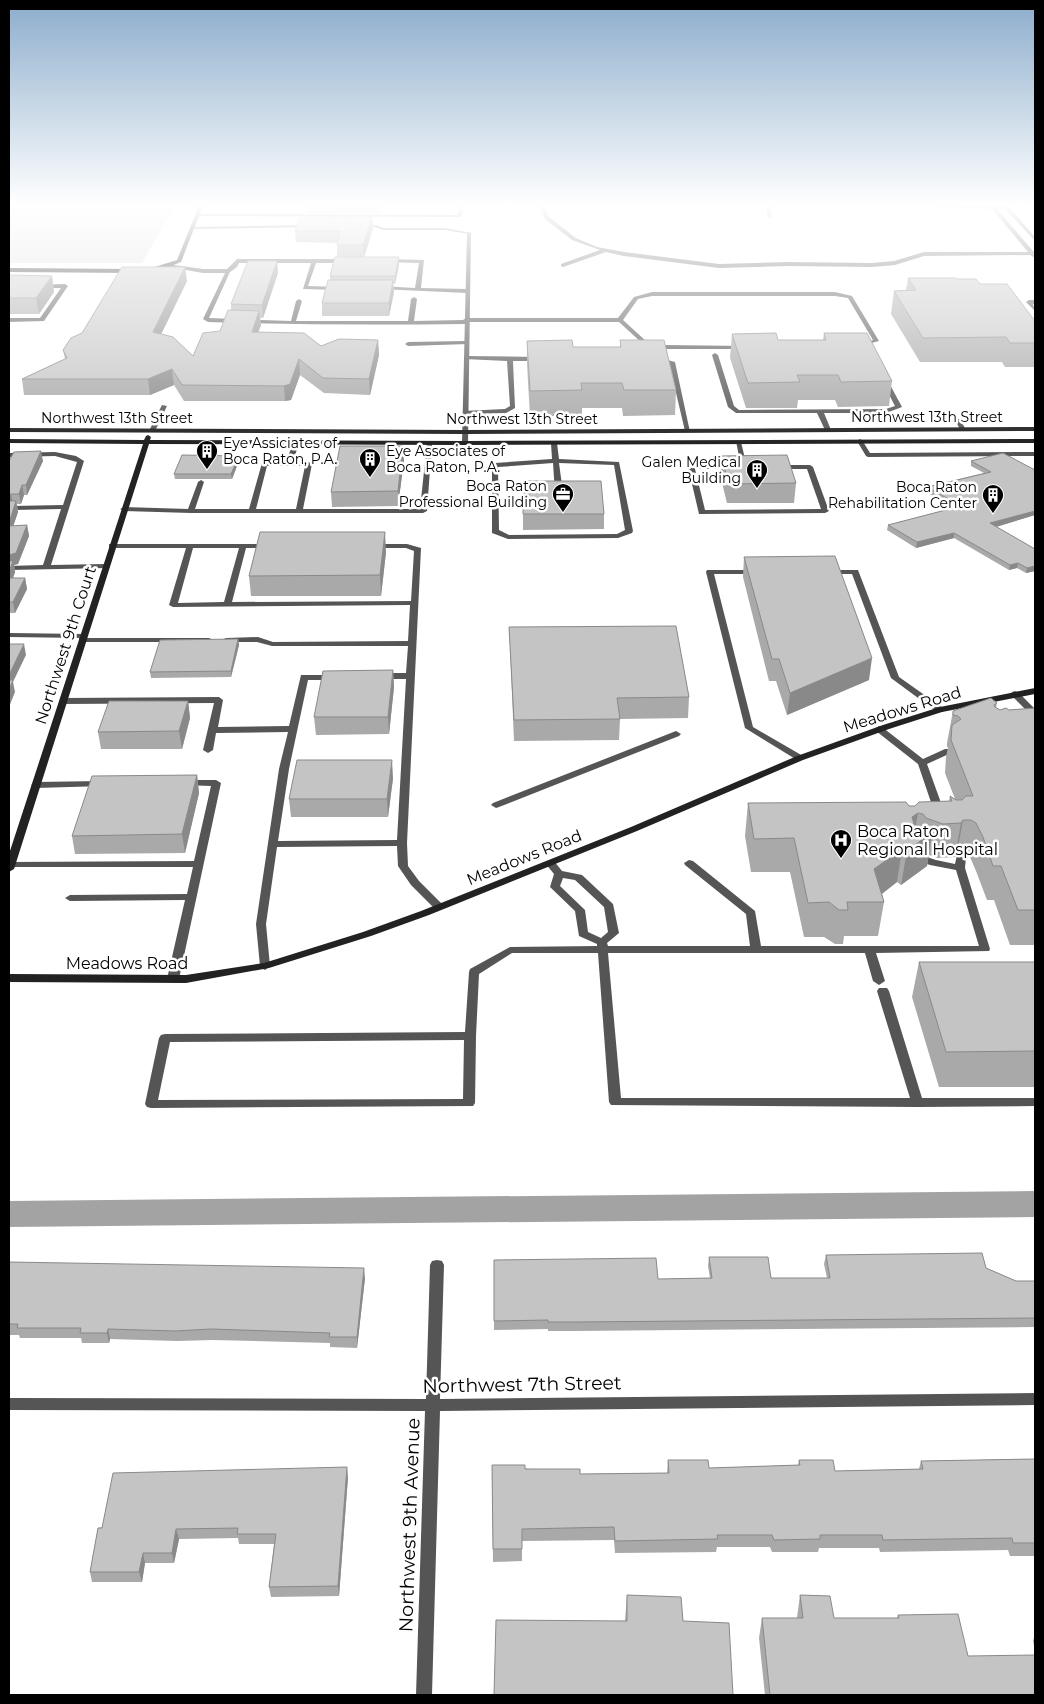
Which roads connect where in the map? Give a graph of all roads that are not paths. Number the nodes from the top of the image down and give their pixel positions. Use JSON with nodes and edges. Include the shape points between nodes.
{"nodes":[{"id":1,"x":37,"y":286,"type":"edge"},
{"id":2,"x":221,"y":286,"type":"edge"},
{"id":3,"x":305,"y":286,"type":"edge"},
{"id":4,"x":467,"y":286,"type":"edge"},
{"id":5,"x":342,"y":288,"type":"edge"},
{"id":6,"x":371,"y":288,"type":"edge"},
{"id":7,"x":418,"y":288,"type":"joint"},
{"id":8,"x":467,"y":291,"type":"junction"},
{"id":9,"x":414,"y":299,"type":"dead end"},
{"id":10,"x":299,"y":301,"type":"dead end"},
{"id":11,"x":1035,"y":302,"type":"edge"},
{"id":12,"x":1035,"y":309,"type":"edge"},
{"id":13,"x":9,"y":320,"type":"edge"},
{"id":14,"x":620,"y":320,"type":"junction"},
{"id":15,"x":466,"y":321,"type":"junction"},
{"id":16,"x":411,"y":322,"type":"junction"},
{"id":17,"x":293,"y":323,"type":"junction"},
{"id":18,"x":408,"y":344,"type":"dead end"},
{"id":19,"x":466,"y":344,"type":"junction"},
{"id":20,"x":851,"y":346,"type":"edge"},
{"id":21,"x":752,"y":347,"type":"edge"},
{"id":22,"x":716,"y":355,"type":"dead end"},
{"id":23,"x":466,"y":358,"type":"junction"},
{"id":24,"x":510,"y":358,"type":"junction"},
{"id":25,"x":548,"y":359,"type":"edge"},
{"id":26,"x":653,"y":359,"type":"edge"},
{"id":27,"x":882,"y":377,"type":"edge"},
{"id":28,"x":164,"y":406,"type":"dead end"},
{"id":29,"x":465,"y":412,"type":"junction"},
{"id":30,"x":820,"y":412,"type":"junction"},
{"id":31,"x":958,"y":420,"type":"dead end"},
{"id":32,"x":1035,"y":429,"type":"edge"},
{"id":33,"x":9,"y":430,"type":"edge"},
{"id":34,"x":828,"y":430,"type":"junction"},
{"id":35,"x":963,"y":430,"type":"junction"},
{"id":36,"x":152,"y":431,"type":"junction"},
{"id":37,"x":688,"y":431,"type":"junction"},
{"id":38,"x":465,"y":432,"type":"junction"},
{"id":39,"x":9,"y":441,"type":"edge"},
{"id":40,"x":860,"y":441,"type":"junction"},
{"id":41,"x":1035,"y":441,"type":"edge"},
{"id":42,"x":145,"y":442,"type":"junction"},
{"id":43,"x":738,"y":442,"type":"junction"},
{"id":44,"x":296,"y":443,"type":"junction"},
{"id":45,"x":430,"y":443,"type":"junction"},
{"id":46,"x":465,"y":443,"type":"junction"},
{"id":47,"x":554,"y":443,"type":"junction"},
{"id":48,"x":1035,"y":454,"type":"edge"},
{"id":49,"x":9,"y":455,"type":"edge"},
{"id":50,"x":556,"y":461,"type":"junction"},
{"id":51,"x":289,"y":464,"type":"junction"},
{"id":52,"x":744,"y":467,"type":"junction"},
{"id":53,"x":753,"y":467,"type":"edge"},
{"id":54,"x":772,"y":467,"type":"edge"},
{"id":55,"x":201,"y":482,"type":"edge"},
{"id":56,"x":559,"y":493,"type":"edge"},
{"id":57,"x":66,"y":507,"type":"junction"},
{"id":58,"x":13,"y":508,"type":"edge"},
{"id":59,"x":124,"y":509,"type":"junction"},
{"id":60,"x":191,"y":511,"type":"junction"},
{"id":61,"x":252,"y":512,"type":"junction"},
{"id":62,"x":299,"y":512,"type":"junction"},
{"id":63,"x":112,"y":546,"type":"junction"},
{"id":64,"x":190,"y":546,"type":"junction"},
{"id":65,"x":243,"y":546,"type":"junction"},
{"id":66,"x":281,"y":546,"type":"edge"},
{"id":67,"x":368,"y":546,"type":"edge"},
{"id":68,"x":106,"y":566,"type":"junction"},
{"id":69,"x":46,"y":567,"type":"junction"},
{"id":70,"x":9,"y":568,"type":"edge"},
{"id":71,"x":768,"y":572,"type":"edge"},
{"id":72,"x":816,"y":572,"type":"edge"},
{"id":73,"x":414,"y":603,"type":"junction"},
{"id":74,"x":227,"y":604,"type":"junction"},
{"id":75,"x":9,"y":635,"type":"edge"},
{"id":76,"x":83,"y":638,"type":"junction"},
{"id":77,"x":412,"y":643,"type":"junction"},
{"id":78,"x":371,"y":676,"type":"edge"},
{"id":79,"x":410,"y":676,"type":"junction"},
{"id":80,"x":342,"y":677,"type":"edge"},
{"id":81,"x":1035,"y":691,"type":"edge"},
{"id":82,"x":1015,"y":694,"type":"junction"},
{"id":83,"x":63,"y":701,"type":"junction"},
{"id":84,"x":940,"y":710,"type":"junction"},
{"id":85,"x":1035,"y":714,"type":"edge"},
{"id":86,"x":293,"y":728,"type":"junction"},
{"id":87,"x":879,"y":729,"type":"junction"},
{"id":88,"x":213,"y":730,"type":"junction"},
{"id":89,"x":676,"y":734,"type":"dead end"},
{"id":90,"x":208,"y":750,"type":"dead end"},
{"id":91,"x":948,"y":751,"type":"dead end"},
{"id":92,"x":800,"y":758,"type":"junction"},
{"id":93,"x":922,"y":763,"type":"junction"},
{"id":94,"x":178,"y":783,"type":"edge"},
{"id":95,"x":111,"y":784,"type":"edge"},
{"id":96,"x":36,"y":785,"type":"junction"},
{"id":97,"x":496,"y":805,"type":"dead end"},
{"id":98,"x":948,"y":823,"type":"edge"},
{"id":99,"x":402,"y":842,"type":"junction"},
{"id":100,"x":273,"y":844,"type":"junction"},
{"id":101,"x":913,"y":851,"type":"edge"},
{"id":102,"x":961,"y":856,"type":"edge"},
{"id":103,"x":550,"y":863,"type":"junction"},
{"id":104,"x":689,"y":863,"type":"dead end"},
{"id":105,"x":198,"y":864,"type":"junction"},
{"id":106,"x":10,"y":866,"type":"edge"},
{"id":107,"x":960,"y":868,"type":"junction"},
{"id":108,"x":559,"y":874,"type":"junction"},
{"id":109,"x":191,"y":897,"type":"junction"},
{"id":110,"x":70,"y":898,"type":"dead end"},
{"id":111,"x":439,"y":907,"type":"junction"},
{"id":112,"x":602,"y":945,"type":"junction"},
{"id":113,"x":756,"y":948,"type":"junction"},
{"id":114,"x":869,"y":949,"type":"junction"},
{"id":115,"x":266,"y":966,"type":"junction"},
{"id":116,"x":9,"y":978,"type":"edge"},
{"id":117,"x":173,"y":979,"type":"junction"},
{"id":118,"x":470,"y":1036,"type":"junction"},
{"id":119,"x":1035,"y":1102,"type":"edge"},
{"id":120,"x":918,"y":1103,"type":"junction"},
{"id":121,"x":437,"y":1265,"type":"dead end"},
{"id":122,"x":1035,"y":1399,"type":"edge"},
{"id":123,"x":9,"y":1404,"type":"edge"},
{"id":124,"x":433,"y":1405,"type":"junction"},
{"id":125,"x":424,"y":1695,"type":"edge"}],
"edges":[{"from":1,"to":13,"type":"street","via":[[65,286],[42,320]]},
{"from":2,"to":17,"type":"street","via":[[206,319],[213,322]]},
{"from":3,"to":5,"type":"street","via":[[304,288]]},
{"from":4,"to":8,"type":"street"},
{"from":6,"to":7,"type":"street"},
{"from":7,"to":8,"type":"street"},
{"from":8,"to":15,"type":"street"},
{"from":9,"to":16,"type":"street"},
{"from":10,"to":17,"type":"street"},
{"from":11,"to":12,"type":"street","via":[[1029,302]]},
{"from":14,"to":15,"type":"street"},
{"from":14,"to":20,"type":"street","via":[[636,298],[652,294],[835,294],[850,297],[876,341]]},
{"from":14,"to":21,"type":"street","via":[[644,342],[663,347]]},
{"from":15,"to":16,"type":"street"},
{"from":15,"to":19,"type":"street"},
{"from":16,"to":17,"type":"street"},
{"from":18,"to":19,"type":"street"},
{"from":19,"to":23,"type":"street"},
{"from":22,"to":30,"type":"street","via":[[731,407],[738,412]]},
{"from":23,"to":24,"type":"street"},
{"from":23,"to":29,"type":"street"},
{"from":24,"to":25,"type":"street"},
{"from":24,"to":29,"type":"street","via":[[513,407],[506,412]]},
{"from":26,"to":37,"type":"street","via":[[672,362]]},
{"from":27,"to":30,"type":"street","via":[[899,407],[886,411]]},
{"from":28,"to":36,"type":"street"},
{"from":29,"to":38,"type":"street"},
{"from":30,"to":34,"type":"street"},
{"from":31,"to":35,"type":"street"},
{"from":32,"to":35,"type":"street","name":"Northwest 13th Street"},
{"from":33,"to":36,"type":"street","name":"Northwest 13th Street"},
{"from":34,"to":35,"type":"street","name":"Northwest 13th Street"},
{"from":34,"to":37,"type":"street","name":"Northwest 13th Street"},
{"from":36,"to":38,"type":"street","name":"Northwest 13th Street"},
{"from":36,"to":42,"type":"street","name":"Northwest 9th Court"},
{"from":37,"to":38,"type":"street","name":"Northwest 13th Street"},
{"from":38,"to":46,"type":"street"},
{"from":39,"to":42,"type":"street","name":"Northwest 13th Street"},
{"from":40,"to":41,"type":"street","name":"Northwest 13th Street"},
{"from":40,"to":43,"type":"street","name":"Northwest 13th Street"},
{"from":40,"to":48,"type":"street","via":[[868,455]]},
{"from":42,"to":44,"type":"street","name":"Northwest 13th Street"},
{"from":42,"to":59,"type":"street","name":"Northwest 9th Court"},
{"from":43,"to":47,"type":"street","name":"Northwest 13th Street"},
{"from":43,"to":52,"type":"street"},
{"from":44,"to":45,"type":"street","name":"Northwest 13th Street"},
{"from":44,"to":51,"type":"street"},
{"from":45,"to":46,"type":"street","name":"Northwest 13th Street"},
{"from":45,"to":62,"type":"street","via":[[423,511]]},
{"from":46,"to":47,"type":"street","name":"Northwest 13th Street"},
{"from":47,"to":50,"type":"street"},
{"from":49,"to":57,"type":"street","via":[[72,456],[81,461]]},
{"from":50,"to":50,"type":"street","via":[[495,464],[495,531],[508,537],[618,536],[629,531],[617,463]]},
{"from":50,"to":56,"type":"street"},
{"from":51,"to":61,"type":"street","via":[[264,464]]},
{"from":51,"to":62,"type":"street","via":[[309,464]]},
{"from":52,"to":53,"type":"street"},
{"from":52,"to":54,"type":"street","via":[[691,467],[702,512],[825,512],[810,467]]},
{"from":55,"to":60,"type":"street"},
{"from":57,"to":58,"type":"street"},
{"from":57,"to":69,"type":"street"},
{"from":59,"to":60,"type":"street"},
{"from":59,"to":63,"type":"street","name":"Northwest 9th Court"},
{"from":60,"to":61,"type":"street"},
{"from":61,"to":62,"type":"street"},
{"from":63,"to":64,"type":"street"},
{"from":63,"to":68,"type":"street","name":"Northwest 9th Court"},
{"from":64,"to":65,"type":"street"},
{"from":64,"to":74,"type":"street","via":[[172,605]]},
{"from":65,"to":66,"type":"street"},
{"from":65,"to":74,"type":"street"},
{"from":67,"to":73,"type":"street","via":[[407,546],[418,550]]},
{"from":68,"to":69,"type":"street"},
{"from":68,"to":76,"type":"street","name":"Northwest 9th Court"},
{"from":69,"to":70,"type":"street"},
{"from":71,"to":92,"type":"street","via":[[710,572],[749,728]]},
{"from":72,"to":84,"type":"street","via":[[855,572],[895,678]]},
{"from":73,"to":74,"type":"street"},
{"from":73,"to":77,"type":"street"},
{"from":75,"to":76,"type":"street"},
{"from":76,"to":77,"type":"street","via":[[258,640],[272,644]]},
{"from":76,"to":83,"type":"street","name":"Northwest 9th Court"},
{"from":77,"to":79,"type":"street"},
{"from":78,"to":79,"type":"street"},
{"from":79,"to":99,"type":"street"},
{"from":80,"to":86,"type":"street","via":[[304,677]]},
{"from":81,"to":82,"type":"street","name":"Meadows Road"},
{"from":82,"to":84,"type":"street","name":"Meadows Road"},
{"from":82,"to":85,"type":"street"},
{"from":83,"to":88,"type":"street","via":[[219,700]]},
{"from":83,"to":96,"type":"street","name":"Northwest 9th Court"},
{"from":84,"to":87,"type":"street","name":"Meadows Road"},
{"from":86,"to":88,"type":"street"},
{"from":86,"to":100,"type":"street"},
{"from":87,"to":92,"type":"street","name":"Meadows Road"},
{"from":87,"to":93,"type":"street"},
{"from":88,"to":90,"type":"street"},
{"from":89,"to":97,"type":"street"},
{"from":91,"to":93,"type":"street"},
{"from":92,"to":103,"type":"street","name":"Meadows Road"},
{"from":93,"to":98,"type":"street","via":[[934,813]]},
{"from":94,"to":105,"type":"street","via":[[216,783]]},
{"from":95,"to":96,"type":"street"},
{"from":96,"to":106,"type":"street","name":"Northwest 9th Court"},
{"from":99,"to":100,"type":"street"},
{"from":99,"to":111,"type":"street","via":[[403,866]]},
{"from":100,"to":115,"type":"street","via":[[261,924]]},
{"from":101,"to":107,"type":"street","via":[[914,855],[934,863]]},
{"from":102,"to":107,"type":"street"},
{"from":103,"to":108,"type":"street"},
{"from":103,"to":111,"type":"street","name":"Meadows Road"},
{"from":104,"to":113,"type":"street","via":[[751,913]]},
{"from":105,"to":106,"type":"street"},
{"from":105,"to":109,"type":"street"},
{"from":107,"to":114,"type":"street","via":[[986,949]]},
{"from":108,"to":112,"type":"street","via":[[555,887],[580,910],[583,934]]},
{"from":108,"to":112,"type":"street","via":[[578,877],[609,906],[614,933]]},
{"from":109,"to":110,"type":"street"},
{"from":109,"to":117,"type":"street"},
{"from":111,"to":115,"type":"street","name":"Meadows Road"},
{"from":112,"to":113,"type":"street"},
{"from":112,"to":118,"type":"street","via":[[510,950],[474,972]]},
{"from":112,"to":120,"type":"street","via":[[615,1102]]},
{"from":113,"to":114,"type":"street"},
{"from":114,"to":120,"type":"street"},
{"from":115,"to":117,"type":"street","name":"Meadows Road"},
{"from":116,"to":117,"type":"street","name":"Meadows Road"},
{"from":118,"to":118,"type":"street","via":[[469,1104],[150,1104],[166,1038]]},
{"from":119,"to":120,"type":"street"},
{"from":121,"to":124,"type":"street","name":"Northwest 9th Avenue"},
{"from":122,"to":124,"type":"street","name":"Northwest 7th Street"},
{"from":123,"to":124,"type":"street","name":"Northwest 7th Street"},
{"from":124,"to":125,"type":"street","name":"Northwest 9th Avenue"}]}
